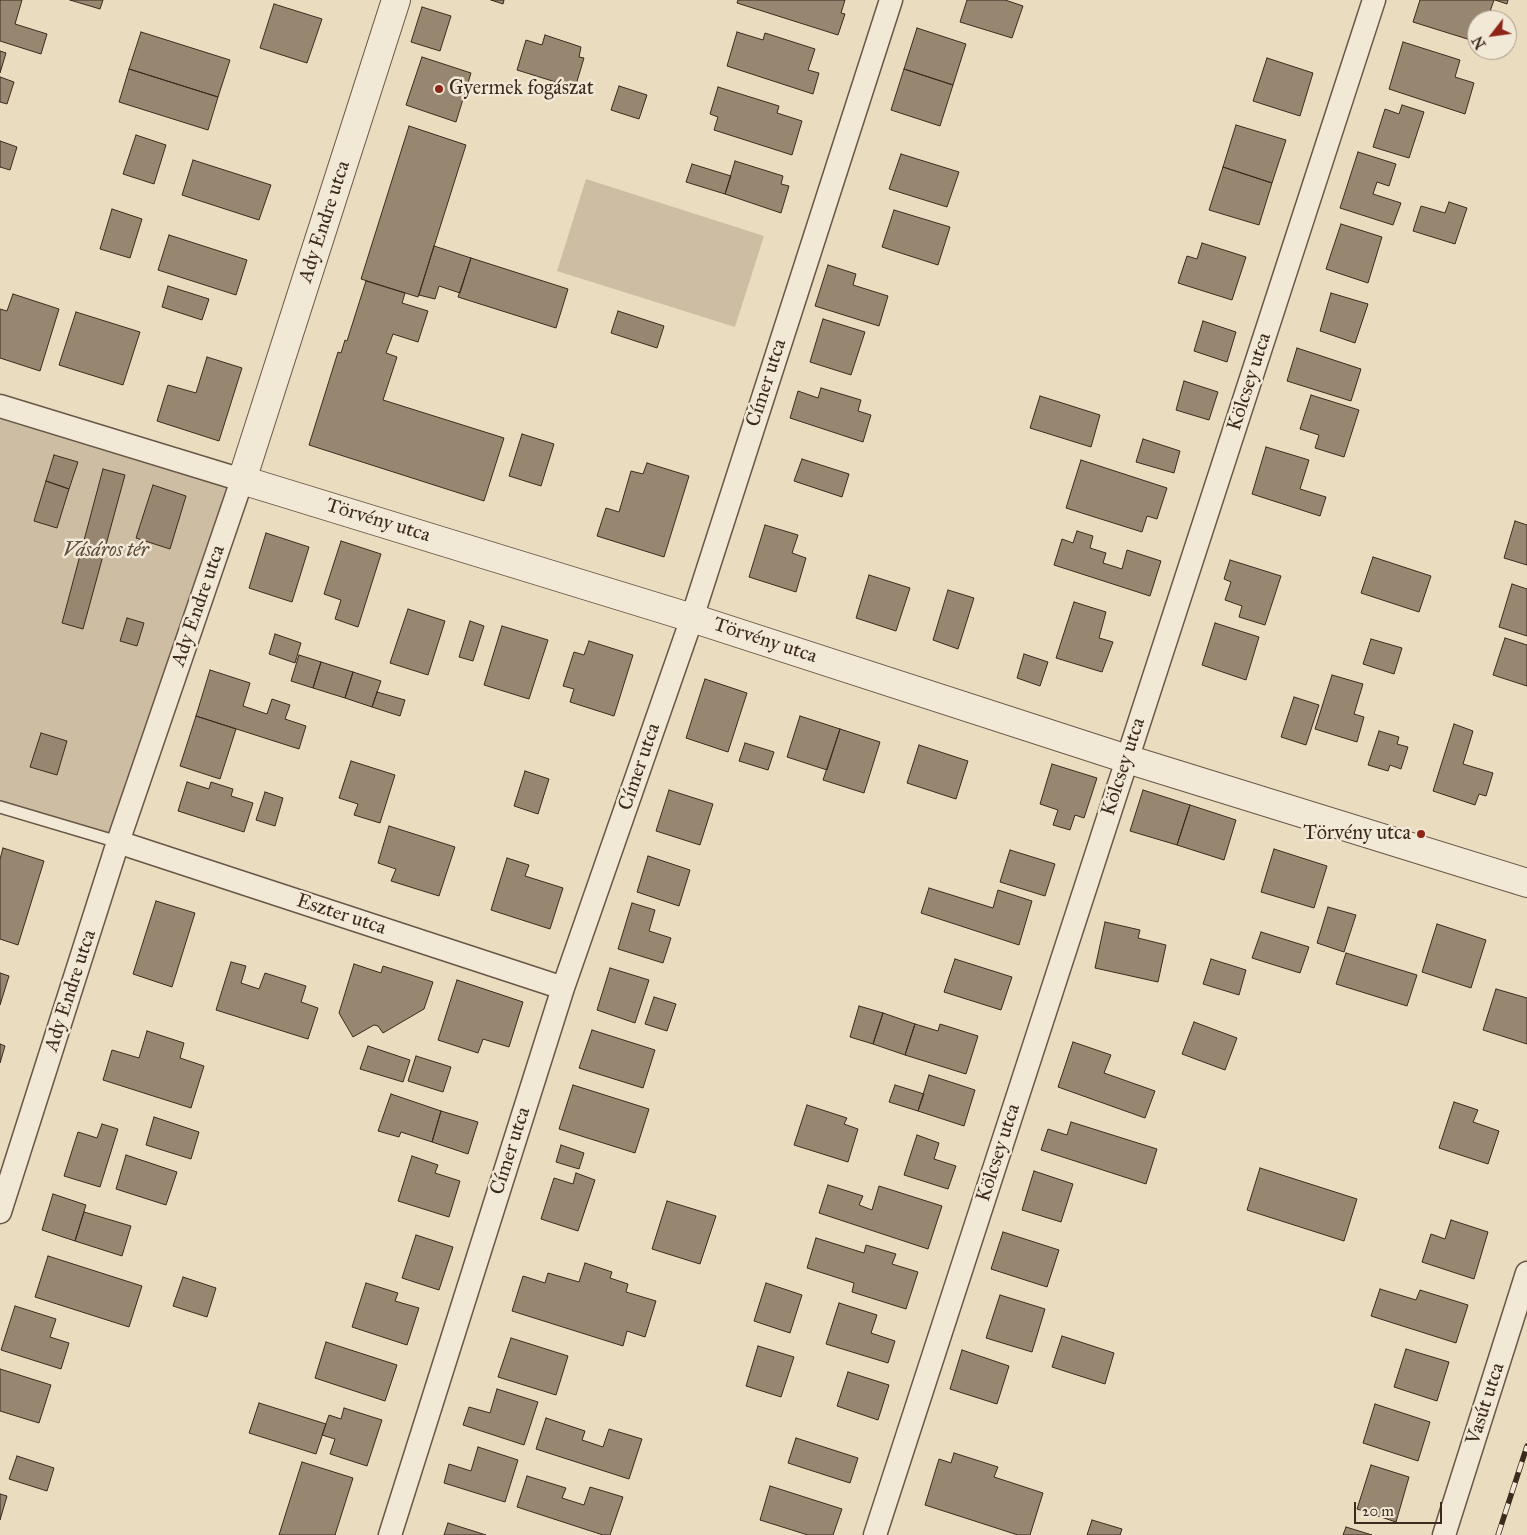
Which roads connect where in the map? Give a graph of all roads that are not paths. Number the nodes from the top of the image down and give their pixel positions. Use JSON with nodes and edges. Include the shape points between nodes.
{"nodes":[{"id":1,"x":396,"y":0,"type":"edge"},
{"id":2,"x":891,"y":0,"type":"edge"},
{"id":3,"x":1374,"y":0,"type":"edge"},
{"id":4,"x":0,"y":406,"type":"edge"},
{"id":5,"x":242,"y":480,"type":"junction"},
{"id":6,"x":692,"y":618,"type":"junction"},
{"id":7,"x":1127,"y":760,"type":"junction"},
{"id":8,"x":0,"y":807,"type":"edge"},
{"id":9,"x":118,"y":842,"type":"junction"},
{"id":10,"x":1527,"y":883,"type":"edge"},
{"id":11,"x":563,"y":988,"type":"junction"},
{"id":12,"x":0,"y":1212,"type":"edge"},
{"id":13,"x":1527,"y":1273,"type":"edge"},
{"id":14,"x":390,"y":1535,"type":"edge"},
{"id":15,"x":875,"y":1535,"type":"edge"},
{"id":16,"x":1444,"y":1535,"type":"edge"}],
"edges":[{"from":1,"to":5,"type":"street","name":"Ady Endre utca"},
{"from":2,"to":6,"type":"street","name":"Címer utca"},
{"from":3,"to":7,"type":"street","name":"Kölcsey utca"},
{"from":4,"to":5,"type":"street","name":"Törvény utca"},
{"from":5,"to":6,"type":"street","name":"Törvény utca"},
{"from":5,"to":9,"type":"street","name":"Ady Endre utca"},
{"from":6,"to":7,"type":"street","name":"Törvény utca"},
{"from":6,"to":11,"type":"street","name":"Címer utca"},
{"from":7,"to":10,"type":"street","name":"Törvény utca"},
{"from":7,"to":15,"type":"street","name":"Kölcsey utca"},
{"from":8,"to":9,"type":"lane"},
{"from":9,"to":11,"type":"street","name":"Eszter utca"},
{"from":9,"to":12,"type":"street","name":"Ady Endre utca"},
{"from":11,"to":14,"type":"street","name":"Címer utca"},
{"from":13,"to":16,"type":"street","name":"Vasút utca"}]}
